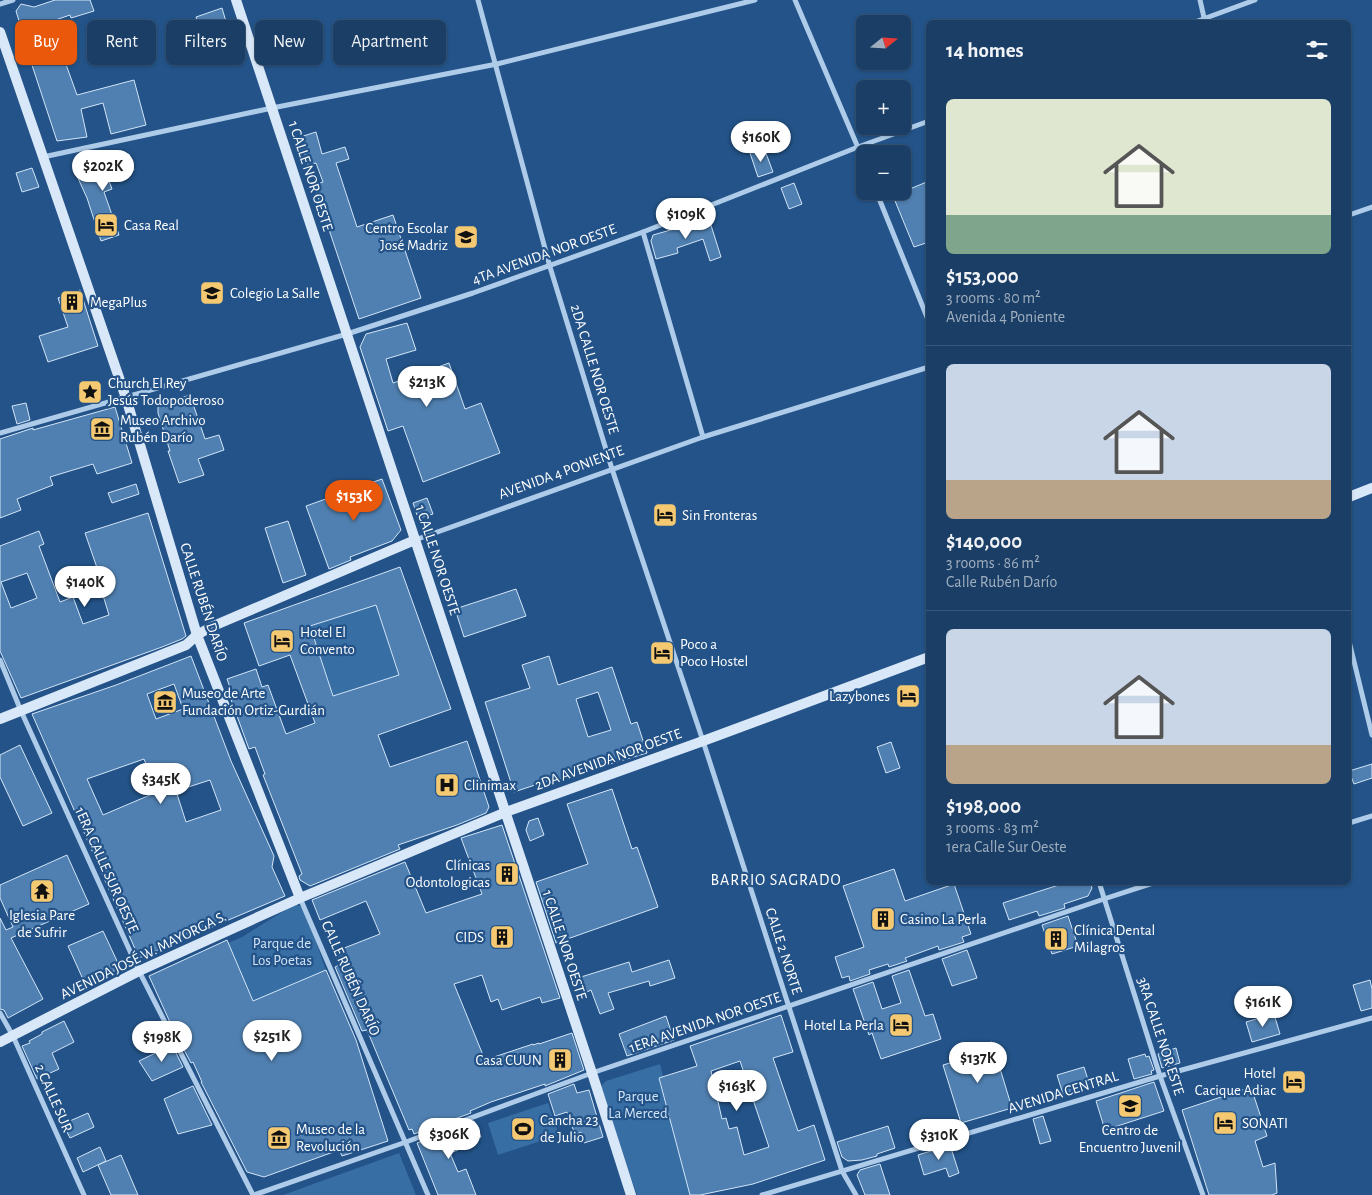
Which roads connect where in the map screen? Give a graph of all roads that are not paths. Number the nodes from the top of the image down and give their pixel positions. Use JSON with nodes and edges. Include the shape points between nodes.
{"nodes":[{"id":1,"x":13,"y":0,"type":"edge"},
{"id":2,"x":236,"y":0,"type":"edge"},
{"id":3,"x":478,"y":0,"type":"edge"},
{"id":4,"x":755,"y":0,"type":"edge"},
{"id":5,"x":795,"y":0,"type":"edge"},
{"id":6,"x":1200,"y":0,"type":"edge"},
{"id":7,"x":1255,"y":0,"type":"edge"},
{"id":8,"x":0,"y":4,"type":"edge"},
{"id":9,"x":1205,"y":20,"type":"edge"},
{"id":10,"x":1207,"y":20,"type":"edge"},
{"id":11,"x":0,"y":32,"type":"edge"},
{"id":12,"x":497,"y":64,"type":"junction"},
{"id":13,"x":272,"y":108,"type":"junction"},
{"id":14,"x":926,"y":122,"type":"edge"},
{"id":15,"x":857,"y":145,"type":"edge"},
{"id":16,"x":863,"y":145,"type":"edge"},
{"id":17,"x":856,"y":148,"type":"edge"},
{"id":18,"x":43,"y":157,"type":"junction"},
{"id":19,"x":880,"y":200,"type":"edge"},
{"id":20,"x":1372,"y":207,"type":"edge"},
{"id":21,"x":1351,"y":214,"type":"edge"},
{"id":22,"x":643,"y":232,"type":"junction"},
{"id":23,"x":550,"y":267,"type":"junction"},
{"id":24,"x":926,"y":315,"type":"edge"},
{"id":25,"x":347,"y":334,"type":"junction"},
{"id":26,"x":926,"y":368,"type":"edge"},
{"id":27,"x":126,"y":398,"type":"junction"},
{"id":28,"x":0,"y":433,"type":"edge"},
{"id":29,"x":703,"y":437,"type":"junction"},
{"id":30,"x":612,"y":469,"type":"junction"},
{"id":31,"x":1372,"y":488,"type":"edge"},
{"id":32,"x":1351,"y":496,"type":"edge"},
{"id":33,"x":416,"y":540,"type":"junction"},
{"id":34,"x":197,"y":635,"type":"junction"},
{"id":35,"x":1351,"y":648,"type":"edge"},
{"id":36,"x":926,"y":658,"type":"edge"},
{"id":37,"x":0,"y":660,"type":"edge"},
{"id":38,"x":21,"y":711,"type":"junction"},
{"id":39,"x":0,"y":719,"type":"edge"},
{"id":40,"x":1372,"y":735,"type":"edge"},
{"id":41,"x":703,"y":741,"type":"junction"},
{"id":42,"x":506,"y":812,"type":"junction"},
{"id":43,"x":1372,"y":816,"type":"edge"},
{"id":44,"x":1351,"y":822,"type":"edge"},
{"id":45,"x":1100,"y":885,"type":"edge"},
{"id":46,"x":1147,"y":885,"type":"edge"},
{"id":47,"x":300,"y":898,"type":"junction"},
{"id":48,"x":1104,"y":899,"type":"junction"},
{"id":49,"x":139,"y":971,"type":"junction"},
{"id":50,"x":789,"y":1007,"type":"junction"},
{"id":51,"x":0,"y":1013,"type":"edge"},
{"id":52,"x":1372,"y":1018,"type":"edge"},
{"id":53,"x":13,"y":1036,"type":"junction"},
{"id":54,"x":0,"y":1042,"type":"edge"},
{"id":55,"x":592,"y":1074,"type":"junction"},
{"id":56,"x":1160,"y":1076,"type":"junction"},
{"id":57,"x":406,"y":1142,"type":"junction"},
{"id":58,"x":842,"y":1170,"type":"junction"},
{"id":59,"x":84,"y":1195,"type":"edge"},
{"id":60,"x":253,"y":1195,"type":"edge"},
{"id":61,"x":428,"y":1195,"type":"edge"},
{"id":62,"x":631,"y":1195,"type":"edge"},
{"id":63,"x":762,"y":1195,"type":"edge"},
{"id":64,"x":856,"y":1195,"type":"edge"},
{"id":65,"x":1203,"y":1195,"type":"edge"}],
"edges":[{"from":1,"to":8,"type":"street"},
{"from":2,"to":13,"type":"street","name":"1 CALLE NOR OESTE"},
{"from":3,"to":12,"type":"street","name":"2DA CALLE NOR OESTE"},
{"from":4,"to":12,"type":"street"},
{"from":5,"to":15,"type":"street"},
{"from":6,"to":9,"type":"street"},
{"from":7,"to":10,"type":"street"},
{"from":11,"to":18,"type":"street","name":"CALLE RUBÉN DARÍO"},
{"from":12,"to":13,"type":"street"},
{"from":12,"to":23,"type":"street","name":"2DA CALLE NOR OESTE"},
{"from":13,"to":18,"type":"street"},
{"from":13,"to":25,"type":"street","name":"1 CALLE NOR OESTE"},
{"from":14,"to":16,"type":"street","name":"4TA AVENIDA NOR OESTE"},
{"from":17,"to":22,"type":"street","name":"4TA AVENIDA NOR OESTE"},
{"from":18,"to":27,"type":"street","name":"CALLE RUBÉN DARÍO"},
{"from":19,"to":24,"type":"street"},
{"from":20,"to":21,"type":"street"},
{"from":22,"to":23,"type":"street","name":"4TA AVENIDA NOR OESTE"},
{"from":22,"to":29,"type":"street"},
{"from":23,"to":25,"type":"street","name":"4TA AVENIDA NOR OESTE"},
{"from":23,"to":30,"type":"street","name":"2DA CALLE NOR OESTE"},
{"from":25,"to":27,"type":"street","name":"4TA AVENIDA NOR OESTE"},
{"from":25,"to":33,"type":"street","name":"1 CALLE NOR OESTE"},
{"from":26,"to":29,"type":"street","name":"AVENIDA 4 PONIENTE"},
{"from":27,"to":28,"type":"street","name":"4TA AVENIDA NOR OESTE"},
{"from":27,"to":34,"type":"street","name":"CALLE RUBÉN DARÍO"},
{"from":29,"to":30,"type":"street","name":"AVENIDA 4 PONIENTE"},
{"from":30,"to":33,"type":"street","name":"AVENIDA 4 PONIENTE"},
{"from":30,"to":41,"type":"street","name":"2DA CALLE NOR OESTE"},
{"from":31,"to":32,"type":"street"},
{"from":33,"to":34,"type":"street","name":"AVENIDA 4 PONIENTE"},
{"from":33,"to":42,"type":"street","name":"1 CALLE NOR OESTE"},
{"from":34,"to":38,"type":"street","name":"AVENIDA 4 PONIENTE","via":[[186,645]]},
{"from":34,"to":47,"type":"street","name":"CALLE RUBÉN DARÍO"},
{"from":35,"to":40,"type":"street"},
{"from":36,"to":41,"type":"street","name":"2DA AVENIDA NOR OESTE"},
{"from":37,"to":38,"type":"street","name":"1ERA CALLE SUR OESTE"},
{"from":38,"to":39,"type":"street","name":"AVENIDA 4 PONIENTE"},
{"from":38,"to":49,"type":"street","name":"1ERA CALLE SUR OESTE"},
{"from":41,"to":42,"type":"street","name":"2DA AVENIDA NOR OESTE"},
{"from":41,"to":50,"type":"street","name":"CALLE 2 NORTE"},
{"from":42,"to":47,"type":"street","name":"2DA AVENIDA NOR OESTE"},
{"from":42,"to":55,"type":"street","name":"1 CALLE NOR OESTE"},
{"from":43,"to":44,"type":"street"},
{"from":45,"to":48,"type":"street","name":"3RA CALLE NOR ESTE"},
{"from":46,"to":48,"type":"street","name":"1ERA AVENIDA NOR OESTE"},
{"from":47,"to":49,"type":"street","name":"AVENIDA JOSÉ W. MAYORGA S."},
{"from":47,"to":57,"type":"street","name":"CALLE RUBÉN DARÍO"},
{"from":48,"to":50,"type":"street","name":"1ERA AVENIDA NOR OESTE"},
{"from":48,"to":56,"type":"street","name":"3RA CALLE NOR ESTE"},
{"from":49,"to":53,"type":"street","name":"AVENIDA JOSÉ W. MAYORGA S."},
{"from":49,"to":60,"type":"street","name":"1ERA CALLE SUR OESTE"},
{"from":50,"to":55,"type":"street","name":"1ERA AVENIDA NOR OESTE"},
{"from":50,"to":58,"type":"street","name":"CALLE 2 NORTE"},
{"from":51,"to":53,"type":"street","name":"2 CALLE SUR"},
{"from":52,"to":56,"type":"street","name":"AVENIDA CENTRAL"},
{"from":53,"to":54,"type":"street","name":"AVENIDA JOSÉ W. MAYORGA S."},
{"from":53,"to":59,"type":"street","name":"2 CALLE SUR"},
{"from":55,"to":57,"type":"street","name":"1ERA AVENIDA NOR OESTE"},
{"from":55,"to":62,"type":"street","name":"1 CALLE NOR OESTE"},
{"from":56,"to":58,"type":"street","name":"AVENIDA CENTRAL"},
{"from":56,"to":65,"type":"street","name":"3RA CALLE NOR ESTE"},
{"from":57,"to":60,"type":"street","name":"1ERA AVENIDA NOR OESTE"},
{"from":57,"to":61,"type":"street","name":"CALLE RUBÉN DARÍO"},
{"from":58,"to":63,"type":"street","name":"AVENIDA CENTRAL"},
{"from":58,"to":64,"type":"street","name":"CALLE 2 NORTE"}]}
